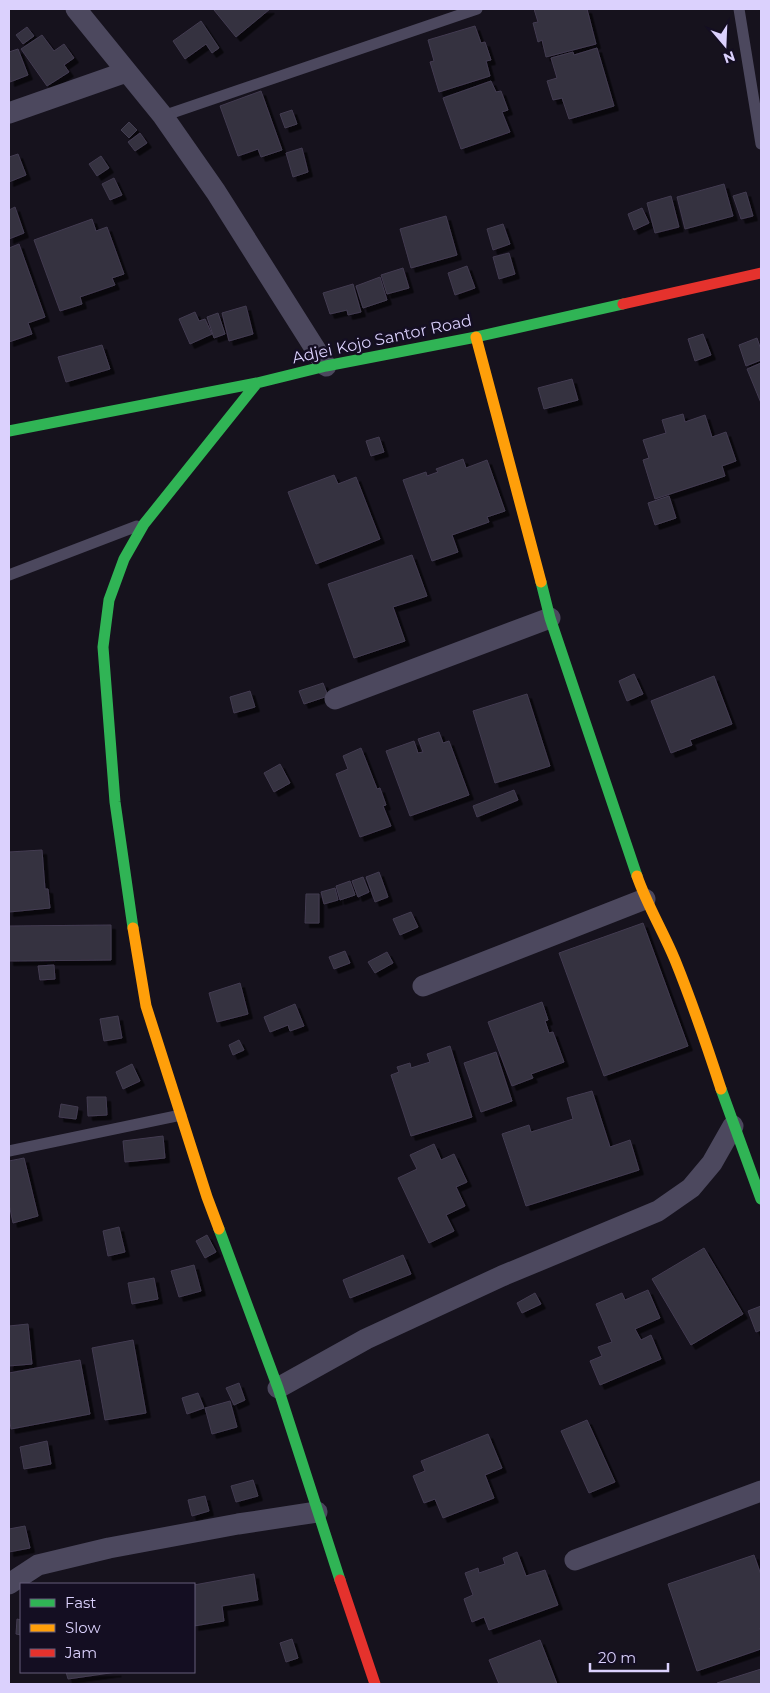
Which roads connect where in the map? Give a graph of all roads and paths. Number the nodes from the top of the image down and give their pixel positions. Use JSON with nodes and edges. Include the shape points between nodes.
{"nodes":[{"id":1,"x":76,"y":9,"type":"edge"},
{"id":2,"x":477,"y":9,"type":"edge"},
{"id":3,"x":739,"y":9,"type":"edge"},
{"id":4,"x":126,"y":72,"type":"junction"},
{"id":5,"x":9,"y":113,"type":"edge"},
{"id":6,"x":163,"y":116,"type":"junction"},
{"id":7,"x":761,"y":144,"type":"edge"},
{"id":8,"x":761,"y":272,"type":"edge"},
{"id":9,"x":476,"y":336,"type":"junction"},
{"id":10,"x":326,"y":366,"type":"junction"},
{"id":11,"x":257,"y":383,"type":"junction"},
{"id":12,"x":9,"y":432,"type":"edge"},
{"id":13,"x":144,"y":524,"type":"junction"},
{"id":14,"x":9,"y":575,"type":"edge"},
{"id":15,"x":550,"y":618,"type":"junction"},
{"id":16,"x":335,"y":699,"type":"dead end"},
{"id":17,"x":645,"y":899,"type":"junction"},
{"id":18,"x":422,"y":986,"type":"dead end"},
{"id":19,"x":181,"y":1115,"type":"junction"},
{"id":20,"x":733,"y":1126,"type":"junction"},
{"id":21,"x":9,"y":1151,"type":"edge"},
{"id":22,"x":761,"y":1199,"type":"edge"},
{"id":23,"x":278,"y":1388,"type":"junction"},
{"id":24,"x":761,"y":1491,"type":"edge"},
{"id":25,"x":317,"y":1512,"type":"junction"},
{"id":26,"x":575,"y":1560,"type":"dead end"},
{"id":27,"x":9,"y":1584,"type":"edge"},
{"id":28,"x":375,"y":1684,"type":"edge"}],
"edges":[{"from":1,"to":4,"type":"street"},
{"from":2,"to":6,"type":"lane"},
{"from":3,"to":7,"type":"lane"},
{"from":4,"to":5,"type":"street"},
{"from":4,"to":6,"type":"street"},
{"from":6,"to":10,"type":"street","via":[[216,192]]},
{"from":8,"to":9,"type":"street","name":"Adjei Kojo Santor Road"},
{"from":9,"to":10,"type":"street","name":"Adjei Kojo Santor Road"},
{"from":9,"to":15,"type":"street"},
{"from":10,"to":11,"type":"street","name":"Adjei Kojo Santor Road"},
{"from":11,"to":12,"type":"street","name":"Adjei Kojo Santor Road"},
{"from":11,"to":13,"type":"street"},
{"from":13,"to":14,"type":"lane"},
{"from":13,"to":19,"type":"street","via":[[124,559],[109,600],[103,647],[116,802],[130,913],[146,1006]]},
{"from":15,"to":16,"type":"street"},
{"from":15,"to":17,"type":"street"},
{"from":17,"to":18,"type":"street"},
{"from":17,"to":20,"type":"street","via":[[674,958]]},
{"from":19,"to":21,"type":"lane"},
{"from":19,"to":23,"type":"street","via":[[207,1197]]},
{"from":20,"to":22,"type":"street"},
{"from":20,"to":23,"type":"street","via":[[712,1163],[691,1188],[658,1211],[493,1280],[366,1339]]},
{"from":23,"to":25,"type":"street"},
{"from":24,"to":26,"type":"street"},
{"from":25,"to":27,"type":"street","via":[[108,1548],[38,1565]]},
{"from":25,"to":28,"type":"street"}]}
